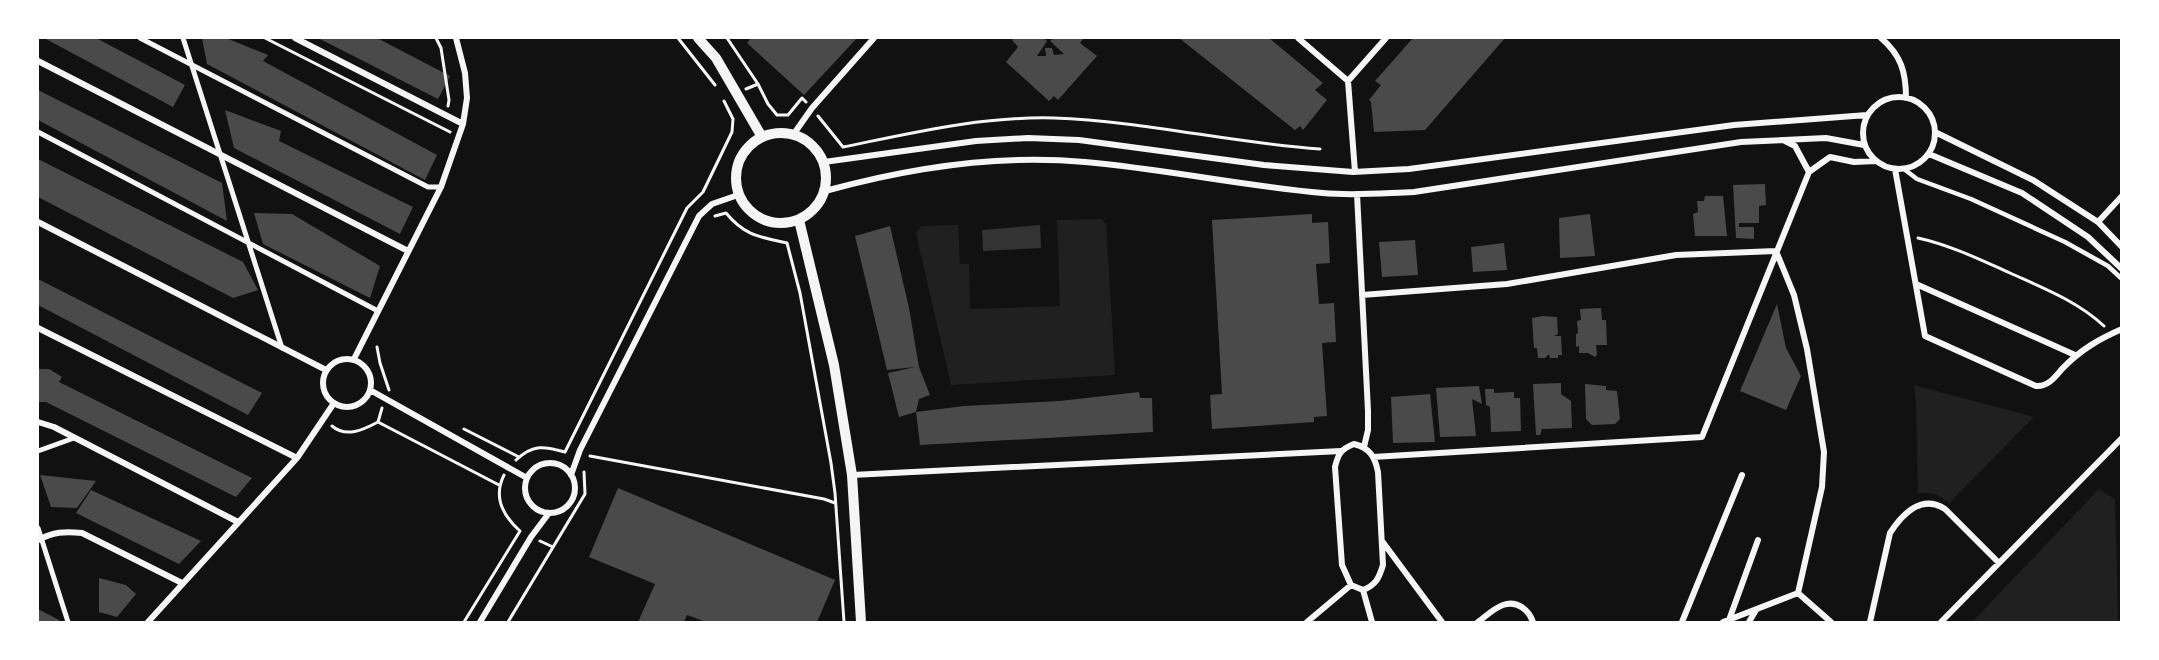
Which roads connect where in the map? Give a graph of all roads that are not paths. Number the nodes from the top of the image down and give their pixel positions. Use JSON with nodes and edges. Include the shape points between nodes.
{"nodes":[{"id":1,"x":140,"y":38,"type":"edge"},
{"id":2,"x":183,"y":38,"type":"edge"},
{"id":3,"x":295,"y":38,"type":"edge"},
{"id":4,"x":456,"y":38,"type":"edge"},
{"id":5,"x":698,"y":38,"type":"edge"},
{"id":6,"x":874,"y":38,"type":"edge"},
{"id":7,"x":1298,"y":38,"type":"edge"},
{"id":8,"x":1386,"y":38,"type":"edge"},
{"id":9,"x":1881,"y":38,"type":"edge"},
{"id":10,"x":38,"y":61,"type":"edge"},
{"id":11,"x":191,"y":64,"type":"junction"},
{"id":12,"x":1348,"y":81,"type":"junction"},
{"id":13,"x":1906,"y":98,"type":"junction"},
{"id":14,"x":1867,"y":115,"type":"junction"},
{"id":15,"x":463,"y":124,"type":"junction"},
{"id":16,"x":38,"y":132,"type":"edge"},
{"id":17,"x":1935,"y":132,"type":"junction"},
{"id":18,"x":794,"y":135,"type":"junction"},
{"id":19,"x":762,"y":136,"type":"junction"},
{"id":20,"x":1782,"y":140,"type":"junction"},
{"id":21,"x":1864,"y":145,"type":"junction"},
{"id":22,"x":221,"y":153,"type":"junction"},
{"id":23,"x":1929,"y":154,"type":"junction"},
{"id":24,"x":824,"y":162,"type":"junction"},
{"id":25,"x":1876,"y":162,"type":"junction"},
{"id":26,"x":1895,"y":169,"type":"junction"},
{"id":27,"x":1905,"y":169,"type":"junction"},
{"id":28,"x":1355,"y":172,"type":"junction"},
{"id":29,"x":1809,"y":172,"type":"junction"},
{"id":30,"x":441,"y":187,"type":"junction"},
{"id":31,"x":825,"y":191,"type":"junction"},
{"id":32,"x":1357,"y":194,"type":"junction"},
{"id":33,"x":738,"y":195,"type":"junction"},
{"id":34,"x":2121,"y":196,"type":"edge"},
{"id":35,"x":799,"y":220,"type":"junction"},
{"id":36,"x":2098,"y":222,"type":"junction"},
{"id":37,"x":38,"y":225,"type":"edge"},
{"id":38,"x":249,"y":244,"type":"junction"},
{"id":39,"x":2121,"y":247,"type":"edge"},
{"id":40,"x":408,"y":251,"type":"junction"},
{"id":41,"x":1776,"y":251,"type":"junction"},
{"id":42,"x":2121,"y":269,"type":"edge"},
{"id":43,"x":2121,"y":279,"type":"edge"},
{"id":44,"x":1916,"y":284,"type":"junction"},
{"id":45,"x":1362,"y":295,"type":"junction"},
{"id":46,"x":378,"y":311,"type":"junction"},
{"id":47,"x":2121,"y":328,"type":"edge"},
{"id":48,"x":39,"y":330,"type":"edge"},
{"id":49,"x":282,"y":348,"type":"junction"},
{"id":50,"x":2074,"y":355,"type":"junction"},
{"id":51,"x":354,"y":359,"type":"junction"},
{"id":52,"x":327,"y":370,"type":"junction"},
{"id":53,"x":370,"y":390,"type":"junction"},
{"id":54,"x":334,"y":403,"type":"junction"},
{"id":55,"x":38,"y":422,"type":"edge"},
{"id":56,"x":74,"y":438,"type":"junction"},
{"id":57,"x":2121,"y":438,"type":"edge"},
{"id":58,"x":1364,"y":447,"type":"junction"},
{"id":59,"x":38,"y":451,"type":"edge"},
{"id":60,"x":1341,"y":451,"type":"junction"},
{"id":61,"x":1374,"y":457,"type":"junction"},
{"id":62,"x":297,"y":458,"type":"junction"},
{"id":63,"x":571,"y":475,"type":"junction"},
{"id":64,"x":852,"y":475,"type":"junction"},
{"id":65,"x":1742,"y":475,"type":"dead end"},
{"id":66,"x":527,"y":478,"type":"junction"},
{"id":67,"x":549,"y":513,"type":"junction"},
{"id":68,"x":238,"y":522,"type":"junction"},
{"id":69,"x":38,"y":528,"type":"edge"},
{"id":70,"x":39,"y":539,"type":"edge"},
{"id":71,"x":1381,"y":539,"type":"junction"},
{"id":72,"x":1758,"y":540,"type":"dead end"},
{"id":73,"x":1999,"y":563,"type":"junction"},
{"id":74,"x":182,"y":583,"type":"junction"},
{"id":75,"x":1351,"y":585,"type":"junction"},
{"id":76,"x":1363,"y":590,"type":"junction"},
{"id":77,"x":1798,"y":593,"type":"junction"},
{"id":78,"x":1756,"y":610,"type":"junction"},
{"id":79,"x":1726,"y":621,"type":"edge"},
{"id":80,"x":68,"y":622,"type":"edge"},
{"id":81,"x":148,"y":622,"type":"edge"},
{"id":82,"x":480,"y":622,"type":"edge"},
{"id":83,"x":861,"y":622,"type":"edge"},
{"id":84,"x":1307,"y":622,"type":"edge"},
{"id":85,"x":1372,"y":622,"type":"edge"},
{"id":86,"x":1442,"y":622,"type":"edge"},
{"id":87,"x":1478,"y":622,"type":"edge"},
{"id":88,"x":1533,"y":622,"type":"edge"},
{"id":89,"x":1682,"y":622,"type":"edge"},
{"id":90,"x":1749,"y":622,"type":"edge"},
{"id":91,"x":1831,"y":622,"type":"edge"},
{"id":92,"x":1870,"y":622,"type":"edge"},
{"id":93,"x":1941,"y":622,"type":"edge"}],
"edges":[{"from":1,"to":11,"type":"street"},
{"from":2,"to":11,"type":"street"},
{"from":3,"to":15,"type":"street"},
{"from":4,"to":15,"type":"street","via":[[465,72]]},
{"from":5,"to":19,"type":"street","via":[[716,58]]},
{"from":6,"to":18,"type":"street","via":[[812,108]]},
{"from":7,"to":12,"type":"street"},
{"from":8,"to":12,"type":"street"},
{"from":9,"to":13,"type":"street","via":[[1899,56]]},
{"from":10,"to":22,"type":"street"},
{"from":11,"to":22,"type":"street"},
{"from":11,"to":30,"type":"street","via":[[428,187]]},
{"from":12,"to":28,"type":"street"},
{"from":13,"to":14,"type":"street","via":[[1882,101]]},
{"from":13,"to":17,"type":"street","via":[[1925,108]]},
{"from":14,"to":21,"type":"street","via":[[1862,134]]},
{"from":14,"to":28,"type":"street","via":[[1734,125],[1409,169]]},
{"from":15,"to":30,"type":"street"},
{"from":16,"to":38,"type":"street"},
{"from":17,"to":23,"type":"street"},
{"from":17,"to":36,"type":"street","via":[[2033,180]]},
{"from":18,"to":19,"type":"street"},
{"from":18,"to":24,"type":"street","via":[[807,141]]},
{"from":19,"to":33,"type":"street","via":[[750,144],[738,161]]},
{"from":20,"to":21,"type":"street","via":[[1826,138]]},
{"from":20,"to":29,"type":"street","via":[[1796,146]]},
{"from":20,"to":32,"type":"street","via":[[1741,142],[1414,192]]},
{"from":21,"to":25,"type":"street"},
{"from":22,"to":38,"type":"street"},
{"from":22,"to":40,"type":"street"},
{"from":23,"to":27,"type":"street"},
{"from":23,"to":42,"type":"street","via":[[2022,193],[2088,237]]},
{"from":24,"to":28,"type":"street","via":[[976,141],[1028,138],[1079,140],[1264,165]]},
{"from":24,"to":31,"type":"street"},
{"from":25,"to":26,"type":"street"},
{"from":25,"to":29,"type":"street","via":[[1830,157]]},
{"from":26,"to":27,"type":"street"},
{"from":26,"to":44,"type":"street"},
{"from":27,"to":43,"type":"lane","via":[[1917,179],[2065,242],[2108,266]]},
{"from":29,"to":41,"type":"street"},
{"from":30,"to":40,"type":"street"},
{"from":31,"to":32,"type":"street","via":[[901,173],[1032,160],[1084,162],[1280,189]]},
{"from":31,"to":35,"type":"street","via":[[819,203]]},
{"from":32,"to":45,"type":"street"},
{"from":33,"to":35,"type":"street","via":[[745,208],[770,223]]},
{"from":33,"to":63,"type":"street","via":[[712,204],[699,216],[580,450]]},
{"from":34,"to":36,"type":"street"},
{"from":35,"to":64,"type":"street","via":[[834,365]]},
{"from":36,"to":39,"type":"street"},
{"from":37,"to":49,"type":"street"},
{"from":38,"to":46,"type":"street"},
{"from":38,"to":49,"type":"street"},
{"from":40,"to":46,"type":"street"},
{"from":41,"to":45,"type":"street","via":[[1676,255],[1507,284]]},
{"from":41,"to":61,"type":"street","via":[[1702,437]]},
{"from":41,"to":77,"type":"street","via":[[1802,328],[1824,452],[1821,492]]},
{"from":44,"to":50,"type":"street"},
{"from":44,"to":50,"type":"street","via":[[1925,336],[2036,386],[2049,383]]},
{"from":45,"to":58,"type":"street","via":[[1368,411]]},
{"from":46,"to":51,"type":"street"},
{"from":47,"to":50,"type":"street"},
{"from":48,"to":62,"type":"street"},
{"from":49,"to":52,"type":"street"},
{"from":51,"to":52,"type":"street","via":[[338,360]]},
{"from":51,"to":53,"type":"street","via":[[370,375]]},
{"from":52,"to":54,"type":"street","via":[[323,377],[324,392]]},
{"from":53,"to":54,"type":"street","via":[[356,405]]},
{"from":53,"to":66,"type":"street"},
{"from":54,"to":62,"type":"street"},
{"from":55,"to":56,"type":"street"},
{"from":56,"to":59,"type":"street"},
{"from":56,"to":68,"type":"street"},
{"from":57,"to":73,"type":"street"},
{"from":58,"to":60,"type":"street","via":[[1354,444]]},
{"from":58,"to":61,"type":"street"},
{"from":60,"to":64,"type":"street"},
{"from":60,"to":75,"type":"street","via":[[1335,467],[1342,565]]},
{"from":61,"to":71,"type":"street"},
{"from":62,"to":68,"type":"street"},
{"from":63,"to":66,"type":"street","via":[[552,463],[537,467]]},
{"from":63,"to":67,"type":"street","via":[[573,497],[564,509]]},
{"from":64,"to":83,"type":"street"},
{"from":65,"to":89,"type":"street"},
{"from":66,"to":67,"type":"street","via":[[529,502]]},
{"from":67,"to":82,"type":"street"},
{"from":68,"to":74,"type":"street"},
{"from":69,"to":70,"type":"street"},
{"from":70,"to":74,"type":"street","via":[[65,531],[82,533]]},
{"from":70,"to":80,"type":"street"},
{"from":71,"to":76,"type":"street","via":[[1383,565],[1379,577],[1373,586]]},
{"from":71,"to":86,"type":"street"},
{"from":72,"to":79,"type":"street"},
{"from":73,"to":92,"type":"street","via":[[1945,509],[1926,503],[1916,505],[1890,533]]},
{"from":73,"to":93,"type":"street"},
{"from":74,"to":81,"type":"street"},
{"from":75,"to":76,"type":"street"},
{"from":75,"to":84,"type":"street"},
{"from":76,"to":85,"type":"street"},
{"from":77,"to":78,"type":"street"},
{"from":77,"to":91,"type":"street"},
{"from":78,"to":79,"type":"street"},
{"from":78,"to":90,"type":"street"},
{"from":87,"to":88,"type":"street","via":[[1503,604],[1517,605],[1530,613]]}]}
